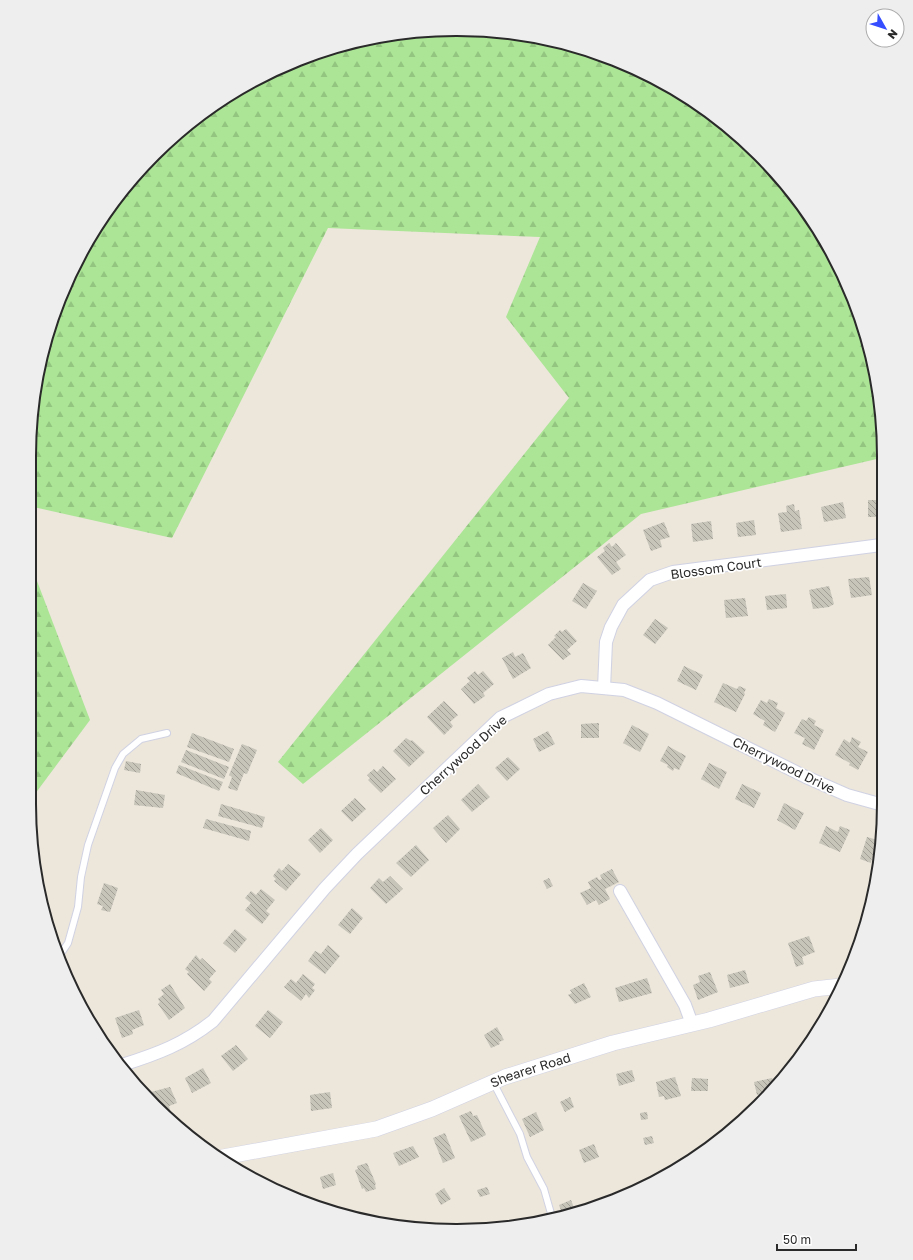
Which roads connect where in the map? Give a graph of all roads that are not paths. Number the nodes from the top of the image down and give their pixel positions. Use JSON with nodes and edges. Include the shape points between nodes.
{"nodes":[{"id":1,"x":877,"y":546,"type":"edge"},
{"id":2,"x":604,"y":688,"type":"junction"},
{"id":3,"x":167,"y":732,"type":"dead end"},
{"id":4,"x":877,"y":804,"type":"edge"},
{"id":5,"x":620,"y":891,"type":"dead end"},
{"id":6,"x":63,"y":951,"type":"edge"},
{"id":7,"x":835,"y":987,"type":"edge"},
{"id":8,"x":692,"y":1024,"type":"junction"},
{"id":9,"x":127,"y":1064,"type":"edge"},
{"id":10,"x":493,"y":1082,"type":"junction"},
{"id":11,"x":228,"y":1156,"type":"edge"},
{"id":12,"x":551,"y":1213,"type":"edge"}],
"edges":[{"from":1,"to":2,"type":"street","name":"Blossom Court","via":[[673,572],[650,580],[623,604],[611,627],[606,642]]},
{"from":2,"to":4,"type":"street","name":"Cherrywood Drive","via":[[624,690],[657,703],[806,777],[847,795]]},
{"from":2,"to":9,"type":"street","name":"Cherrywood Drive","via":[[581,686],[549,694],[500,718],[330,882],[213,1021],[192,1037],[163,1052]]},
{"from":3,"to":6,"type":"lane","via":[[141,739],[123,754],[115,768],[88,845],[78,907],[68,943]]},
{"from":5,"to":8,"type":"street","via":[[685,1005]]},
{"from":7,"to":8,"type":"street","name":"Shearer Road","via":[[814,989]]},
{"from":8,"to":10,"type":"street","name":"Shearer Road","via":[[613,1043]]},
{"from":10,"to":11,"type":"street","name":"Shearer Road","via":[[432,1109],[376,1129]]},
{"from":10,"to":12,"type":"lane","via":[[520,1134],[527,1157],[544,1189]]}]}
